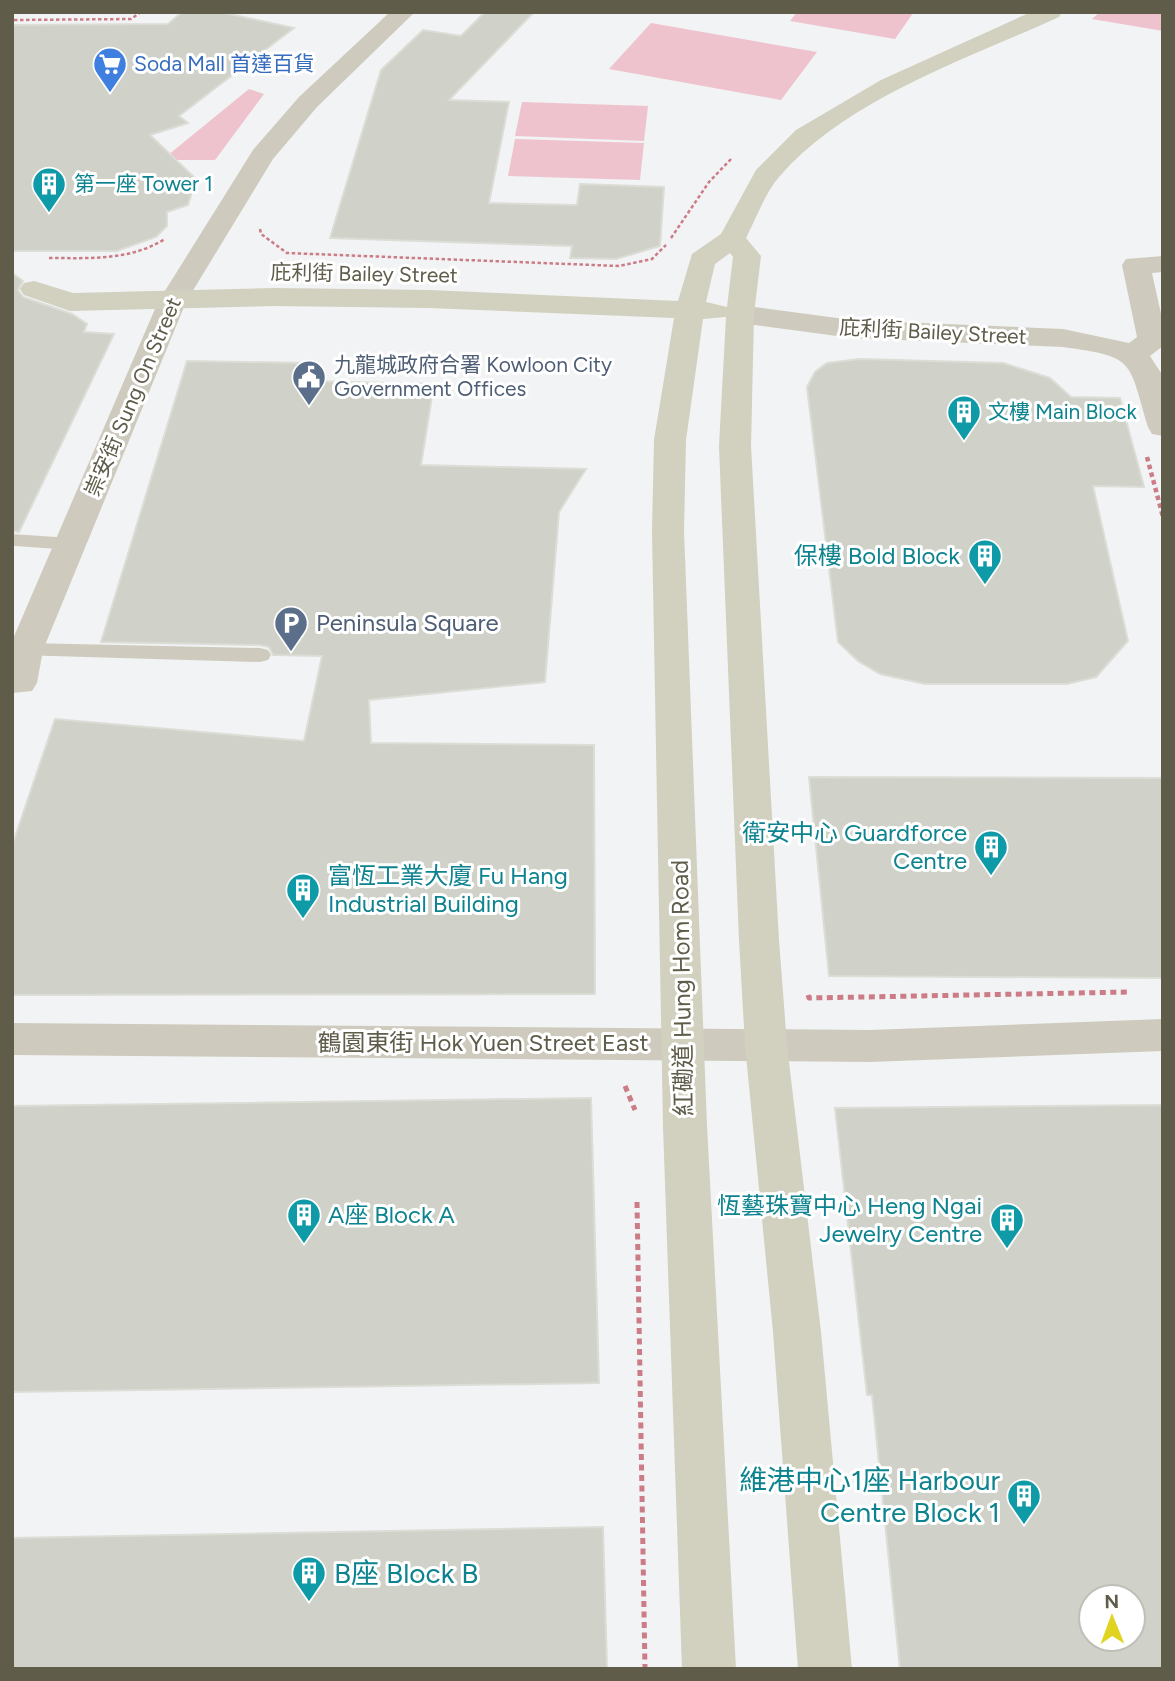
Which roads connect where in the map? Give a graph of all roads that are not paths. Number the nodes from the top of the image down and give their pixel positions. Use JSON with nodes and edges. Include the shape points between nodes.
{"nodes":[{"id":1,"x":404,"y":12,"type":"edge"},
{"id":2,"x":1051,"y":12,"type":"edge"},
{"id":3,"x":732,"y":239,"type":"junction"},
{"id":4,"x":1163,"y":264,"type":"edge"},
{"id":5,"x":189,"y":274,"type":"junction"},
{"id":6,"x":23,"y":289,"type":"edge"},
{"id":7,"x":172,"y":302,"type":"junction"},
{"id":8,"x":690,"y":308,"type":"junction"},
{"id":9,"x":740,"y":314,"type":"junction"},
{"id":10,"x":1134,"y":354,"type":"junction"},
{"id":11,"x":1163,"y":427,"type":"edge"},
{"id":12,"x":15,"y":540,"type":"dead end"},
{"id":13,"x":71,"y":544,"type":"junction"},
{"id":14,"x":26,"y":650,"type":"junction"},
{"id":15,"x":260,"y":655,"type":"dead end"},
{"id":16,"x":19,"y":683,"type":"dead end"},
{"id":17,"x":1163,"y":1035,"type":"edge"},
{"id":18,"x":12,"y":1039,"type":"edge"},
{"id":19,"x":682,"y":1044,"type":"junction"},
{"id":20,"x":766,"y":1045,"type":"junction"},
{"id":21,"x":709,"y":1669,"type":"edge"},
{"id":22,"x":825,"y":1669,"type":"edge"}],
"edges":[{"from":1,"to":5,"type":"street","name":"崇安街 Sung On Street","via":[[307,102],[262,155]]},
{"from":2,"to":3,"type":"main road","via":[[890,85],[806,135],[765,176]]},
{"from":3,"to":8,"type":"main road","name":"紅磡道 Hung Hom Road","via":[[702,260]]},
{"from":3,"to":9,"type":"main road","via":[[747,256]]},
{"from":4,"to":10,"type":"street","via":[[1136,265],[1152,340]]},
{"from":5,"to":6,"type":"main road","name":"庇利街 Bailey Street","via":[[81,278]]},
{"from":5,"to":7,"type":"street","name":"崇安街 Sung On Street"},
{"from":5,"to":8,"type":"main road","name":"庇利街 Bailey Street","via":[[281,271],[619,282]]},
{"from":6,"to":7,"type":"main road","name":"庇利街 Bailey Street","via":[[70,302]]},
{"from":7,"to":8,"type":"main road","name":"庇利街 Bailey Street","via":[[274,297]]},
{"from":7,"to":13,"type":"street","name":"崇安街 Sung On Street"},
{"from":8,"to":9,"type":"main road","name":"庇利街 Bailey Street"},
{"from":8,"to":19,"type":"main road","name":"紅磡道 Hung Hom Road","via":[[670,440],[668,531]]},
{"from":9,"to":10,"type":"street","name":"庇利街 Bailey Street","via":[[852,329],[1063,338],[1098,342]]},
{"from":9,"to":20,"type":"main road","via":[[735,446]]},
{"from":10,"to":11,"type":"street","via":[[1146,370]]},
{"from":12,"to":13,"type":"lane"},
{"from":13,"to":14,"type":"street","name":"崇安街 Sung On Street"},
{"from":14,"to":15,"type":"lane"},
{"from":14,"to":16,"type":"street","name":"崇安街 Sung On Street"},
{"from":17,"to":20,"type":"street","name":"鶴園東街 Hok Yuen Street East","via":[[870,1046]]},
{"from":18,"to":19,"type":"street","name":"鶴園東街 Hok Yuen Street East"},
{"from":19,"to":20,"type":"street","name":"鶴園東街 Hok Yuen Street East"},
{"from":19,"to":21,"type":"main road","name":"紅磡道 Hung Hom Road"},
{"from":20,"to":22,"type":"main road","via":[[797,1332]]}]}
